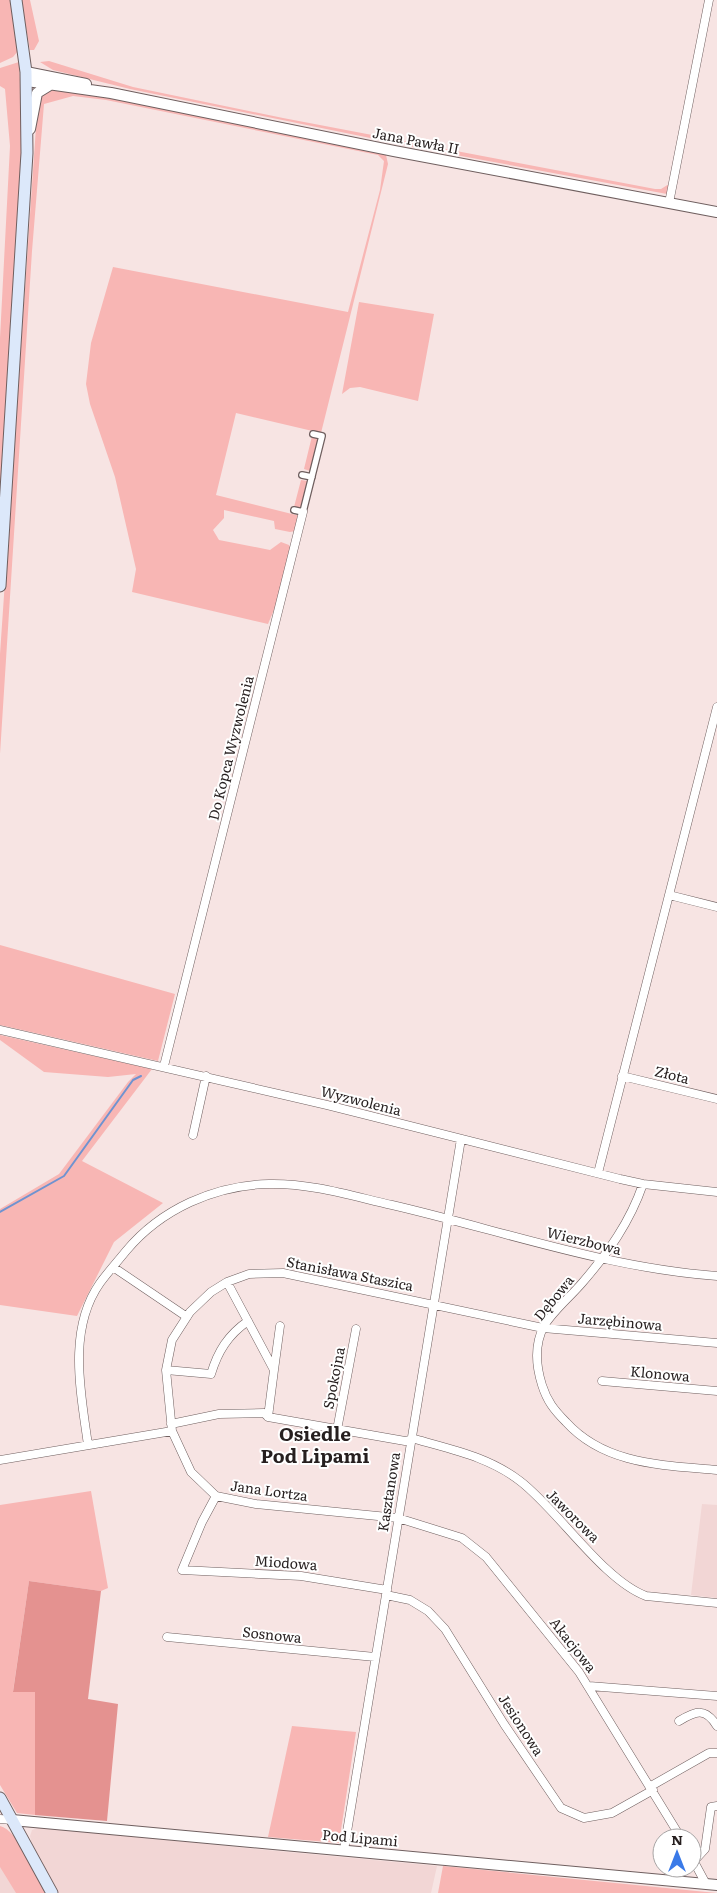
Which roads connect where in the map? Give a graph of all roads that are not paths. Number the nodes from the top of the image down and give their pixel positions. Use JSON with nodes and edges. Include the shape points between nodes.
{"nodes":[{"id":1,"x":16,"y":0,"type":"edge"},
{"id":2,"x":709,"y":0,"type":"edge"},
{"id":3,"x":26,"y":77,"type":"junction"},
{"id":4,"x":50,"y":85,"type":"junction"},
{"id":5,"x":111,"y":93,"type":"junction"},
{"id":6,"x":27,"y":153,"type":"junction"},
{"id":7,"x":668,"y":203,"type":"junction"},
{"id":8,"x":717,"y":212,"type":"edge"},
{"id":9,"x":313,"y":434,"type":"dead end"},
{"id":10,"x":302,"y":475,"type":"dead end"},
{"id":11,"x":312,"y":478,"type":"junction"},
{"id":12,"x":294,"y":510,"type":"dead end"},
{"id":13,"x":303,"y":512,"type":"junction"},
{"id":14,"x":0,"y":586,"type":"edge"},
{"id":15,"x":717,"y":707,"type":"edge"},
{"id":16,"x":715,"y":726,"type":"edge"},
{"id":17,"x":669,"y":895,"type":"junction"},
{"id":18,"x":717,"y":907,"type":"edge"},
{"id":19,"x":0,"y":1030,"type":"edge"},
{"id":20,"x":164,"y":1066,"type":"junction"},
{"id":21,"x":206,"y":1076,"type":"junction"},
{"id":22,"x":622,"y":1076,"type":"junction"},
{"id":23,"x":717,"y":1099,"type":"edge"},
{"id":24,"x":193,"y":1134,"type":"dead end"},
{"id":25,"x":461,"y":1139,"type":"junction"},
{"id":26,"x":598,"y":1173,"type":"junction"},
{"id":27,"x":643,"y":1184,"type":"junction"},
{"id":28,"x":717,"y":1192,"type":"edge"},
{"id":29,"x":448,"y":1218,"type":"junction"},
{"id":30,"x":602,"y":1259,"type":"junction"},
{"id":31,"x":113,"y":1267,"type":"junction"},
{"id":32,"x":717,"y":1276,"type":"edge"},
{"id":33,"x":226,"y":1282,"type":"junction"},
{"id":34,"x":433,"y":1305,"type":"junction"},
{"id":35,"x":187,"y":1317,"type":"junction"},
{"id":36,"x":248,"y":1321,"type":"junction"},
{"id":37,"x":280,"y":1326,"type":"dead end"},
{"id":38,"x":543,"y":1328,"type":"junction"},
{"id":39,"x":356,"y":1329,"type":"dead end"},
{"id":40,"x":717,"y":1343,"type":"edge"},
{"id":41,"x":166,"y":1370,"type":"junction"},
{"id":42,"x":274,"y":1370,"type":"junction"},
{"id":43,"x":602,"y":1381,"type":"dead end"},
{"id":44,"x":717,"y":1391,"type":"edge"},
{"id":45,"x":268,"y":1418,"type":"junction"},
{"id":46,"x":172,"y":1428,"type":"junction"},
{"id":47,"x":337,"y":1430,"type":"junction"},
{"id":48,"x":410,"y":1440,"type":"junction"},
{"id":49,"x":88,"y":1445,"type":"junction"},
{"id":50,"x":0,"y":1460,"type":"edge"},
{"id":51,"x":717,"y":1470,"type":"edge"},
{"id":52,"x":216,"y":1496,"type":"junction"},
{"id":53,"x":398,"y":1518,"type":"junction"},
{"id":54,"x":386,"y":1593,"type":"junction"},
{"id":55,"x":717,"y":1603,"type":"edge"},
{"id":56,"x":166,"y":1637,"type":"dead end"},
{"id":57,"x":376,"y":1657,"type":"junction"},
{"id":58,"x":588,"y":1686,"type":"junction"},
{"id":59,"x":717,"y":1696,"type":"edge"},
{"id":60,"x":679,"y":1722,"type":"dead end"},
{"id":61,"x":717,"y":1726,"type":"edge"},
{"id":62,"x":716,"y":1752,"type":"edge"},
{"id":63,"x":652,"y":1788,"type":"junction"},
{"id":64,"x":0,"y":1798,"type":"edge"},
{"id":65,"x":717,"y":1806,"type":"edge"},
{"id":66,"x":6,"y":1820,"type":"edge"},
{"id":67,"x":675,"y":1828,"type":"edge"},
{"id":68,"x":344,"y":1850,"type":"junction"},
{"id":69,"x":702,"y":1851,"type":"edge"},
{"id":70,"x":702,"y":1871,"type":"edge"},
{"id":71,"x":712,"y":1884,"type":"edge"},
{"id":72,"x":52,"y":1893,"type":"edge"}],
"edges":[{"from":1,"to":3,"type":"main road"},
{"from":2,"to":7,"type":"street"},
{"from":3,"to":4,"type":"street","name":"Jana Pawła II"},
{"from":3,"to":5,"type":"street","name":"Jana Pawła II","via":[[93,86]]},
{"from":3,"to":6,"type":"main road"},
{"from":4,"to":5,"type":"street","name":"Jana Pawła II"},
{"from":4,"to":6,"type":"street","via":[[40,89],[36,96]]},
{"from":5,"to":7,"type":"street","name":"Jana Pawła II"},
{"from":6,"to":14,"type":"main road"},
{"from":7,"to":8,"type":"street","name":"Jana Pawła II"},
{"from":9,"to":11,"type":"street","name":"Do Kopca Wyzwolenia","via":[[322,436]]},
{"from":10,"to":11,"type":"street"},
{"from":11,"to":13,"type":"street","name":"Do Kopca Wyzwolenia"},
{"from":12,"to":13,"type":"street"},
{"from":13,"to":20,"type":"street","name":"Do Kopca Wyzwolenia"},
{"from":15,"to":16,"type":"street"},
{"from":16,"to":17,"type":"street"},
{"from":17,"to":18,"type":"street"},
{"from":17,"to":22,"type":"street"},
{"from":19,"to":20,"type":"street","name":"Wyzwolenia"},
{"from":20,"to":21,"type":"street","name":"Wyzwolenia"},
{"from":21,"to":24,"type":"street"},
{"from":21,"to":25,"type":"street","name":"Wyzwolenia"},
{"from":22,"to":23,"type":"street","name":"Złota"},
{"from":22,"to":26,"type":"street"},
{"from":25,"to":26,"type":"street","name":"Wyzwolenia"},
{"from":25,"to":29,"type":"street","name":"Kasztanowa"},
{"from":26,"to":27,"type":"street","name":"Wyzwolenia"},
{"from":27,"to":28,"type":"street","name":"Wyzwolenia"},
{"from":27,"to":30,"type":"street","name":"Dębowa","via":[[631,1216]]},
{"from":29,"to":30,"type":"street","name":"Wierzbowa"},
{"from":29,"to":31,"type":"street","name":"Wierzbowa","via":[[314,1187],[269,1184],[224,1189],[159,1220]]},
{"from":29,"to":34,"type":"street","name":"Kasztanowa"},
{"from":30,"to":32,"type":"street","name":"Wierzbowa"},
{"from":30,"to":38,"type":"street","name":"Dębowa"},
{"from":31,"to":35,"type":"street"},
{"from":31,"to":49,"type":"street","name":"Wierzbowa","via":[[99,1284],[87,1308],[78,1365]]},
{"from":33,"to":34,"type":"street","name":"Stanisława Staszica","via":[[249,1274],[283,1273]]},
{"from":33,"to":35,"type":"street","name":"Stanisława Staszica","via":[[211,1292]]},
{"from":33,"to":36,"type":"street"},
{"from":34,"to":38,"type":"street","name":"Jarzębinowa"},
{"from":34,"to":48,"type":"street","name":"Kasztanowa"},
{"from":35,"to":41,"type":"street","name":"Stanisława Staszica","via":[[172,1340]]},
{"from":36,"to":41,"type":"street","via":[[224,1344],[211,1374]]},
{"from":36,"to":42,"type":"street"},
{"from":37,"to":42,"type":"street"},
{"from":38,"to":40,"type":"street","name":"Jarzębinowa"},
{"from":38,"to":51,"type":"street","name":"Dębowa","via":[[536,1369],[547,1402],[575,1432],[603,1451],[622,1457]]},
{"from":39,"to":47,"type":"street","name":"Spokojna"},
{"from":41,"to":46,"type":"street","name":"Stanisława Staszica"},
{"from":42,"to":45,"type":"street"},
{"from":43,"to":44,"type":"street","name":"Klonowa"},
{"from":45,"to":46,"type":"street","name":"Jaworowa","via":[[264,1413],[219,1414]]},
{"from":45,"to":47,"type":"street","name":"Jaworowa"},
{"from":46,"to":49,"type":"street"},
{"from":46,"to":52,"type":"street","name":"Jana Lortza","via":[[191,1472]]},
{"from":47,"to":48,"type":"street","name":"Jaworowa"},
{"from":48,"to":53,"type":"street","name":"Kasztanowa"},
{"from":48,"to":55,"type":"street","name":"Jaworowa","via":[[477,1456],[503,1469],[522,1483],[635,1592],[646,1596]]},
{"from":49,"to":50,"type":"street"},
{"from":52,"to":53,"type":"street","name":"Jana Lortza","via":[[256,1504]]},
{"from":52,"to":54,"type":"street","name":"Miodowa","via":[[182,1570],[302,1576]]},
{"from":53,"to":54,"type":"street","name":"Kasztanowa"},
{"from":53,"to":58,"type":"street","name":"Akacjowa","via":[[462,1538],[486,1557]]},
{"from":54,"to":57,"type":"street","name":"Kasztanowa"},
{"from":54,"to":63,"type":"street","name":"Jesionowa","via":[[410,1600],[428,1611],[445,1629],[561,1808],[584,1818],[612,1814]]},
{"from":56,"to":57,"type":"street","name":"Sosnowa"},
{"from":57,"to":68,"type":"street","name":"Kasztanowa"},
{"from":58,"to":59,"type":"street"},
{"from":58,"to":63,"type":"street","name":"Akacjowa"},
{"from":60,"to":61,"type":"street","via":[[701,1712],[710,1716]]},
{"from":62,"to":63,"type":"street","name":"Jesionowa","via":[[709,1753]]},
{"from":63,"to":67,"type":"street","name":"Akacjowa"},
{"from":64,"to":66,"type":"main road"},
{"from":65,"to":69,"type":"street","via":[[711,1806]]},
{"from":66,"to":68,"type":"street","name":"Pod Lipami"},
{"from":66,"to":72,"type":"main road"},
{"from":68,"to":71,"type":"street","name":"Pod Lipami"},
{"from":70,"to":71,"type":"street"}]}
